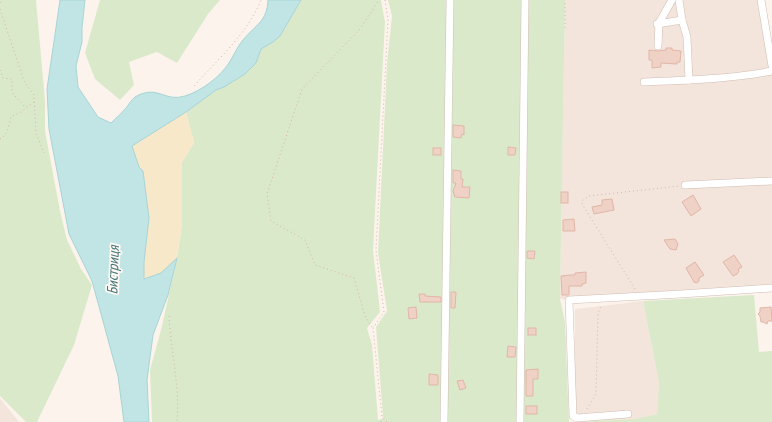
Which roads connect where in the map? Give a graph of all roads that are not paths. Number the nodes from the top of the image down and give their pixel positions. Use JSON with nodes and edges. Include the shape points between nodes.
{"nodes":[{"id":1,"x":450,"y":0,"type":"edge"},
{"id":2,"x":525,"y":0,"type":"edge"},
{"id":3,"x":672,"y":0,"type":"edge"},
{"id":4,"x":679,"y":0,"type":"edge"},
{"id":5,"x":761,"y":0,"type":"edge"},
{"id":6,"x":682,"y":20,"type":"junction"},
{"id":7,"x":656,"y":24,"type":"junction"},
{"id":8,"x":658,"y":46,"type":"dead end"},
{"id":9,"x":772,"y":66,"type":"edge"},
{"id":10,"x":772,"y":71,"type":"edge"},
{"id":11,"x":689,"y":80,"type":"junction"},
{"id":12,"x":644,"y":82,"type":"dead end"},
{"id":13,"x":772,"y":181,"type":"edge"},
{"id":14,"x":685,"y":185,"type":"road end"},
{"id":15,"x":772,"y":288,"type":"edge"},
{"id":16,"x":628,"y":414,"type":"dead end"},
{"id":17,"x":444,"y":422,"type":"edge"},
{"id":18,"x":520,"y":422,"type":"edge"}],
"edges":[{"from":1,"to":17,"type":"street"},
{"from":2,"to":18,"type":"street"},
{"from":3,"to":7,"type":"street"},
{"from":4,"to":6,"type":"street"},
{"from":5,"to":9,"type":"street"},
{"from":6,"to":7,"type":"street"},
{"from":6,"to":11,"type":"street","via":[[687,37]]},
{"from":7,"to":8,"type":"street"},
{"from":10,"to":11,"type":"street"},
{"from":11,"to":12,"type":"street"},
{"from":13,"to":14,"type":"street"},
{"from":15,"to":16,"type":"street","via":[[570,300],[572,413],[575,418]]}]}
